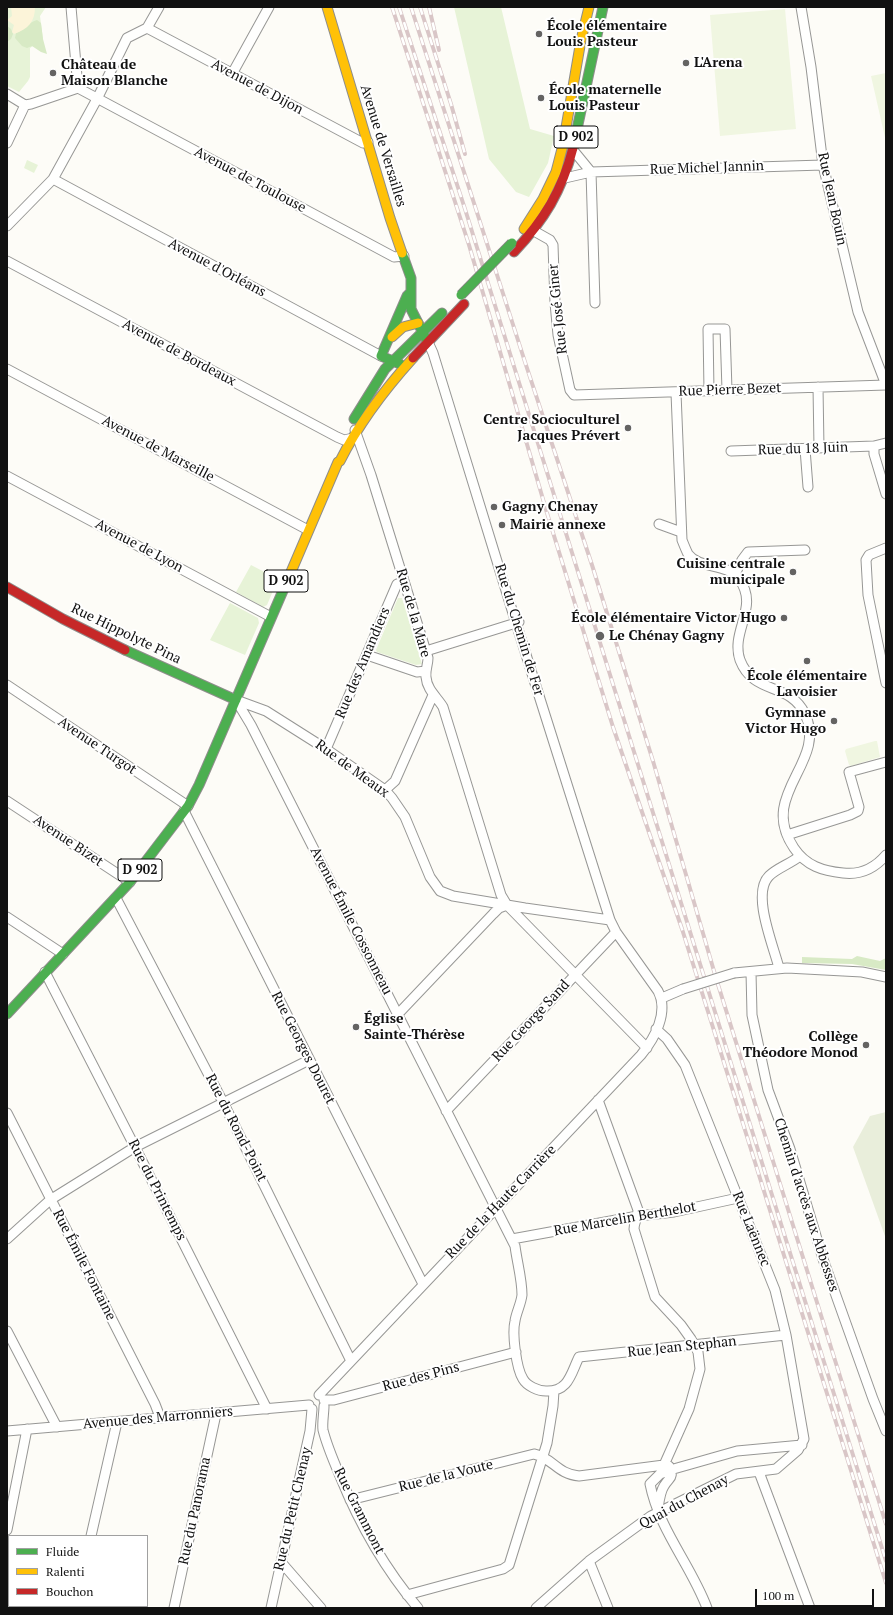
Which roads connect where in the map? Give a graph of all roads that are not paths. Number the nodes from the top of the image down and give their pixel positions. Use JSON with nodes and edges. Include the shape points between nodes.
{"nodes":[{"id":1,"x":71,"y":7,"type":"edge"},
{"id":2,"x":159,"y":7,"type":"edge"},
{"id":3,"x":269,"y":7,"type":"edge"},
{"id":4,"x":327,"y":7,"type":"edge"},
{"id":5,"x":589,"y":7,"type":"edge"},
{"id":6,"x":603,"y":7,"type":"edge"},
{"id":7,"x":801,"y":7,"type":"edge"},
{"id":8,"x":147,"y":28,"type":"junction"},
{"id":9,"x":232,"y":74,"type":"junction"},
{"id":10,"x":78,"y":88,"type":"junction"},
{"id":11,"x":7,"y":94,"type":"edge"},
{"id":12,"x":97,"y":99,"type":"junction"},
{"id":13,"x":25,"y":105,"type":"junction"},
{"id":14,"x":368,"y":142,"type":"junction"},
{"id":15,"x":7,"y":143,"type":"edge"},
{"id":16,"x":573,"y":150,"type":"junction"},
{"id":17,"x":823,"y":165,"type":"junction"},
{"id":18,"x":591,"y":172,"type":"junction"},
{"id":19,"x":565,"y":178,"type":"junction"},
{"id":20,"x":53,"y":180,"type":"junction"},
{"id":21,"x":7,"y":226,"type":"edge"},
{"id":22,"x":534,"y":231,"type":"junction"},
{"id":23,"x":513,"y":248,"type":"junction"},
{"id":24,"x":404,"y":256,"type":"junction"},
{"id":25,"x":7,"y":261,"type":"edge"},
{"id":26,"x":410,"y":292,"type":"junction"},
{"id":27,"x":463,"y":300,"type":"junction"},
{"id":28,"x":595,"y":303,"type":"dead end"},
{"id":29,"x":420,"y":327,"type":"junction"},
{"id":30,"x":427,"y":340,"type":"junction"},
{"id":31,"x":388,"y":341,"type":"junction"},
{"id":32,"x":381,"y":356,"type":"junction"},
{"id":33,"x":392,"y":361,"type":"junction"},
{"id":34,"x":404,"y":366,"type":"junction"},
{"id":35,"x":7,"y":369,"type":"edge"},
{"id":36,"x":886,"y":385,"type":"edge"},
{"id":37,"x":818,"y":387,"type":"junction"},
{"id":38,"x":371,"y":389,"type":"junction"},
{"id":39,"x":727,"y":390,"type":"junction"},
{"id":40,"x":709,"y":391,"type":"junction"},
{"id":41,"x":676,"y":393,"type":"junction"},
{"id":42,"x":574,"y":395,"type":"joint"},
{"id":43,"x":351,"y":437,"type":"junction"},
{"id":44,"x":886,"y":443,"type":"edge"},
{"id":45,"x":874,"y":446,"type":"junction"},
{"id":46,"x":805,"y":448,"type":"junction"},
{"id":47,"x":819,"y":448,"type":"junction"},
{"id":48,"x":731,"y":451,"type":"dead end"},
{"id":49,"x":7,"y":476,"type":"edge"},
{"id":50,"x":808,"y":487,"type":"dead end"},
{"id":51,"x":886,"y":494,"type":"edge"},
{"id":52,"x":659,"y":524,"type":"dead end"},
{"id":53,"x":308,"y":530,"type":"junction"},
{"id":54,"x":681,"y":532,"type":"junction"},
{"id":55,"x":886,"y":548,"type":"edge"},
{"id":56,"x":805,"y":550,"type":"dead end"},
{"id":57,"x":735,"y":574,"type":"junction"},
{"id":58,"x":404,"y":582,"type":"junction"},
{"id":59,"x":7,"y":587,"type":"edge"},
{"id":60,"x":271,"y":617,"type":"junction"},
{"id":61,"x":517,"y":623,"type":"junction"},
{"id":62,"x":426,"y":651,"type":"junction"},
{"id":63,"x":367,"y":655,"type":"junction"},
{"id":64,"x":426,"y":671,"type":"junction"},
{"id":65,"x":886,"y":683,"type":"edge"},
{"id":66,"x":7,"y":685,"type":"edge"},
{"id":67,"x":433,"y":695,"type":"junction"},
{"id":68,"x":236,"y":700,"type":"junction"},
{"id":69,"x":326,"y":749,"type":"junction"},
{"id":70,"x":886,"y":762,"type":"edge"},
{"id":71,"x":385,"y":790,"type":"junction"},
{"id":72,"x":7,"y":800,"type":"edge"},
{"id":73,"x":186,"y":809,"type":"junction"},
{"id":74,"x":787,"y":835,"type":"junction"},
{"id":75,"x":886,"y":855,"type":"edge"},
{"id":76,"x":800,"y":856,"type":"junction"},
{"id":77,"x":130,"y":882,"type":"junction"},
{"id":78,"x":116,"y":898,"type":"junction"},
{"id":79,"x":507,"y":905,"type":"junction"},
{"id":80,"x":7,"y":917,"type":"edge"},
{"id":81,"x":610,"y":920,"type":"junction"},
{"id":82,"x":616,"y":932,"type":"junction"},
{"id":83,"x":63,"y":954,"type":"junction"},
{"id":84,"x":779,"y":968,"type":"junction"},
{"id":85,"x":45,"y":972,"type":"junction"},
{"id":86,"x":751,"y":972,"type":"junction"},
{"id":87,"x":575,"y":975,"type":"junction"},
{"id":88,"x":886,"y":977,"type":"edge"},
{"id":89,"x":662,"y":998,"type":"junction"},
{"id":90,"x":7,"y":1014,"type":"edge"},
{"id":91,"x":398,"y":1014,"type":"junction"},
{"id":92,"x":656,"y":1029,"type":"junction"},
{"id":93,"x":647,"y":1048,"type":"junction"},
{"id":94,"x":309,"y":1060,"type":"junction"},
{"id":95,"x":598,"y":1100,"type":"junction"},
{"id":96,"x":224,"y":1104,"type":"junction"},
{"id":97,"x":446,"y":1111,"type":"junction"},
{"id":98,"x":7,"y":1113,"type":"edge"},
{"id":99,"x":135,"y":1147,"type":"junction"},
{"id":100,"x":738,"y":1198,"type":"junction"},
{"id":101,"x":50,"y":1200,"type":"junction"},
{"id":102,"x":496,"y":1208,"type":"junction"},
{"id":103,"x":638,"y":1216,"type":"junction"},
{"id":104,"x":7,"y":1238,"type":"edge"},
{"id":105,"x":512,"y":1239,"type":"junction"},
{"id":106,"x":423,"y":1284,"type":"junction"},
{"id":107,"x":7,"y":1331,"type":"edge"},
{"id":108,"x":786,"y":1335,"type":"junction"},
{"id":109,"x":695,"y":1346,"type":"junction"},
{"id":110,"x":516,"y":1352,"type":"junction"},
{"id":111,"x":351,"y":1361,"type":"junction"},
{"id":112,"x":554,"y":1391,"type":"junction"},
{"id":113,"x":322,"y":1400,"type":"junction"},
{"id":114,"x":311,"y":1407,"type":"junction"},
{"id":115,"x":267,"y":1409,"type":"junction"},
{"id":116,"x":216,"y":1414,"type":"junction"},
{"id":117,"x":160,"y":1417,"type":"junction"},
{"id":118,"x":117,"y":1422,"type":"junction"},
{"id":119,"x":57,"y":1427,"type":"junction"},
{"id":120,"x":27,"y":1429,"type":"junction"},
{"id":121,"x":323,"y":1429,"type":"junction"},
{"id":122,"x":7,"y":1431,"type":"edge"},
{"id":123,"x":310,"y":1431,"type":"junction"},
{"id":124,"x":886,"y":1431,"type":"edge"},
{"id":125,"x":802,"y":1445,"type":"junction"},
{"id":126,"x":542,"y":1456,"type":"junction"},
{"id":127,"x":666,"y":1460,"type":"junction"},
{"id":128,"x":639,"y":1468,"type":"junction"},
{"id":129,"x":670,"y":1470,"type":"junction"},
{"id":130,"x":759,"y":1472,"type":"junction"},
{"id":131,"x":650,"y":1484,"type":"junction"},
{"id":132,"x":350,"y":1500,"type":"junction"},
{"id":133,"x":658,"y":1512,"type":"junction"},
{"id":134,"x":7,"y":1530,"type":"edge"},
{"id":135,"x":91,"y":1535,"type":"edge"},
{"id":136,"x":589,"y":1561,"type":"junction"},
{"id":137,"x":281,"y":1562,"type":"junction"},
{"id":138,"x":407,"y":1595,"type":"junction"},
{"id":139,"x":174,"y":1608,"type":"edge"},
{"id":140,"x":271,"y":1608,"type":"edge"},
{"id":141,"x":321,"y":1608,"type":"edge"},
{"id":142,"x":418,"y":1608,"type":"edge"},
{"id":143,"x":536,"y":1608,"type":"edge"},
{"id":144,"x":608,"y":1608,"type":"edge"},
{"id":145,"x":707,"y":1608,"type":"edge"},
{"id":146,"x":810,"y":1608,"type":"edge"}],
"edges":[{"from":1,"to":10,"type":"street"},
{"from":2,"to":8,"type":"street"},
{"from":3,"to":9,"type":"street"},
{"from":4,"to":14,"type":"main road","name":"Avenue de Versailles"},
{"from":5,"to":23,"type":"main road","number":"D 902","via":[[556,172]]},
{"from":6,"to":16,"type":"main road","number":"D 902"},
{"from":7,"to":17,"type":"street","name":"Rue Jean Bouin"},
{"from":8,"to":9,"type":"street","name":"Avenue de Dijon"},
{"from":8,"to":12,"type":"street","via":[[128,38]]},
{"from":9,"to":14,"type":"street","name":"Avenue de Dijon","via":[[363,143]]},
{"from":10,"to":12,"type":"street","name":"Avenue de Toulouse"},
{"from":10,"to":13,"type":"street"},
{"from":11,"to":13,"type":"street"},
{"from":12,"to":20,"type":"street"},
{"from":12,"to":24,"type":"street","name":"Avenue de Toulouse","via":[[394,257]]},
{"from":13,"to":15,"type":"street"},
{"from":14,"to":24,"type":"main road","name":"Avenue de Versailles","via":[[392,225]]},
{"from":16,"to":18,"type":"street"},
{"from":16,"to":19,"type":"main road","number":"D 902"},
{"from":17,"to":18,"type":"street","name":"Rue Michel Jannin"},
{"from":17,"to":36,"type":"street","name":"Rue Jean Bouin","via":[[858,312]]},
{"from":18,"to":19,"type":"street","name":"Rue Michel Jannin"},
{"from":18,"to":28,"type":"street"},
{"from":19,"to":22,"type":"main road","number":"D 902","via":[[552,205]]},
{"from":20,"to":21,"type":"street"},
{"from":20,"to":32,"type":"street","name":"Avenue d'Orléans"},
{"from":22,"to":23,"type":"main road","number":"D 902"},
{"from":22,"to":42,"type":"street","name":"Rue José Giner","via":[[550,240],[553,245],[558,335],[570,390]]},
{"from":23,"to":27,"type":"main road","number":"D 902","bridge":true},
{"from":24,"to":26,"type":"main road","name":"Avenue de Versailles","via":[[411,278]]},
{"from":25,"to":43,"type":"street","name":"Avenue de Bordeaux"},
{"from":26,"to":29,"type":"main road","name":"Avenue de Versailles","via":[[411,309]]},
{"from":26,"to":31,"type":"main road","name":"Avenue de Versailles"},
{"from":27,"to":29,"type":"main road","number":"D 902"},
{"from":27,"to":30,"type":"main road","number":"D 902"},
{"from":29,"to":30,"type":"main road","name":"Avenue de Versailles"},
{"from":29,"to":31,"type":"main road","name":"Avenue de Versailles","via":[[404,326]]},
{"from":29,"to":33,"type":"main road","number":"D 902"},
{"from":30,"to":34,"type":"main road","number":"D 902"},
{"from":30,"to":61,"type":"street","name":"Rue du Chemin de Fer"},
{"from":31,"to":32,"type":"main road","name":"Avenue de Versailles"},
{"from":32,"to":33,"type":"main road"},
{"from":33,"to":34,"type":"main road"},
{"from":33,"to":38,"type":"main road","number":"D 902"},
{"from":34,"to":43,"type":"main road","number":"D 902"},
{"from":35,"to":53,"type":"street","name":"Avenue de Marseille"},
{"from":36,"to":37,"type":"street","name":"Rue Pierre Bezet"},
{"from":37,"to":39,"type":"street","name":"Rue Pierre Bezet"},
{"from":37,"to":47,"type":"street"},
{"from":38,"to":43,"type":"main road","number":"D 902","via":[[357,411]]},
{"from":38,"to":43,"type":"street","via":[[372,393],[353,427]]},
{"from":39,"to":40,"type":"street","name":"Rue Pierre Bezet"},
{"from":39,"to":40,"type":"street","via":[[725,329],[708,329]]},
{"from":40,"to":41,"type":"street","name":"Rue Pierre Bezet"},
{"from":41,"to":42,"type":"street","name":"Rue Pierre Bezet"},
{"from":41,"to":54,"type":"street"},
{"from":43,"to":53,"type":"main road","number":"D 902"},
{"from":43,"to":58,"type":"street","name":"Rue de la Mare","via":[[371,475]]},
{"from":44,"to":45,"type":"street","name":"Rue du 18 Juin"},
{"from":45,"to":47,"type":"street","name":"Rue du 18 Juin"},
{"from":45,"to":51,"type":"street"},
{"from":46,"to":47,"type":"street","name":"Rue du 18 Juin"},
{"from":46,"to":48,"type":"street","name":"Rue du 18 Juin"},
{"from":46,"to":50,"type":"street"},
{"from":49,"to":60,"type":"street","name":"Avenue de Lyon"},
{"from":52,"to":54,"type":"street"},
{"from":53,"to":60,"type":"main road","number":"D 902"},
{"from":54,"to":57,"type":"street","via":[[682,540],[692,557]]},
{"from":55,"to":65,"type":"street","via":[[870,555],[866,565],[870,611]]},
{"from":56,"to":57,"type":"street","via":[[748,552]]},
{"from":57,"to":74,"type":"street","via":[[746,592],[747,603],[738,645],[740,659],[754,680],[792,697],[802,709],[809,728],[808,748],[783,807],[782,816]]},
{"from":58,"to":62,"type":"street","name":"Rue de la Mare"},
{"from":58,"to":63,"type":"street","name":"Rue des Amandiers","via":[[398,584]]},
{"from":59,"to":68,"type":"main road","name":"Rue Hippolyte Pina","via":[[110,643]]},
{"from":60,"to":68,"type":"main road","number":"D 902"},
{"from":61,"to":62,"type":"street"},
{"from":61,"to":81,"type":"street","name":"Rue du Chemin de Fer"},
{"from":62,"to":64,"type":"street","name":"Rue de la Mare"},
{"from":63,"to":64,"type":"street","via":[[417,672]]},
{"from":63,"to":69,"type":"street","name":"Rue des Amandiers"},
{"from":64,"to":67,"type":"street","name":"Rue de la Mare"},
{"from":66,"to":73,"type":"street","name":"Avenue Turgot"},
{"from":67,"to":71,"type":"street","via":[[395,781]]},
{"from":67,"to":79,"type":"street","name":"Rue de la Mare","via":[[443,707],[501,895]]},
{"from":68,"to":69,"type":"street","name":"Rue de Meaux","via":[[266,711]]},
{"from":68,"to":73,"type":"main road","number":"D 902"},
{"from":68,"to":91,"type":"street","name":"Avenue Émile Cossonneau"},
{"from":69,"to":71,"type":"street","name":"Rue de Meaux"},
{"from":70,"to":74,"type":"street","via":[[849,772],[858,811]]},
{"from":71,"to":79,"type":"street","name":"Rue de Meaux","via":[[405,817],[430,877],[440,891],[453,896]]},
{"from":72,"to":77,"type":"street","name":"Avenue Bizet"},
{"from":73,"to":77,"type":"main road","number":"D 902"},
{"from":73,"to":94,"type":"street","name":"Rue Georges Douret"},
{"from":74,"to":76,"type":"street"},
{"from":75,"to":76,"type":"street","via":[[876,865],[864,871],[846,874],[818,868]]},
{"from":76,"to":84,"type":"street","via":[[769,876],[763,887],[766,924]]},
{"from":77,"to":78,"type":"main road","number":"D 902"},
{"from":78,"to":83,"type":"main road","number":"D 902"},
{"from":78,"to":96,"type":"street","name":"Rue du Rond-Point"},
{"from":79,"to":81,"type":"street","name":"Rue de Meaux"},
{"from":79,"to":87,"type":"street","name":"Rue de la Mare"},
{"from":79,"to":91,"type":"street","via":[[499,908]]},
{"from":80,"to":83,"type":"street"},
{"from":81,"to":82,"type":"street"},
{"from":82,"to":87,"type":"street","name":"Rue George Sand"},
{"from":82,"to":89,"type":"street"},
{"from":83,"to":85,"type":"main road","number":"D 902"},
{"from":84,"to":86,"type":"street"},
{"from":84,"to":88,"type":"street","via":[[862,972]]},
{"from":85,"to":90,"type":"main road","number":"D 902"},
{"from":85,"to":99,"type":"street","name":"Rue du Printemps"},
{"from":86,"to":89,"type":"street","bridge":true,"via":[[734,973]]},
{"from":86,"to":124,"type":"street","name":"Chemin d'accès aux Abbesses","via":[[752,1015],[768,1090],[790,1149],[823,1259]]},
{"from":87,"to":93,"type":"street","name":"Rue de la Mare"},
{"from":87,"to":97,"type":"street","name":"Rue George Sand"},
{"from":89,"to":92,"type":"street","name":"Rue de la Haute Carrière","via":[[663,1013]]},
{"from":91,"to":97,"type":"street","name":"Avenue Émile Cossonneau"},
{"from":92,"to":93,"type":"street","name":"Rue de la Haute Carrière"},
{"from":92,"to":100,"type":"street","name":"Rue Laënnec","via":[[667,1039],[685,1065]]},
{"from":93,"to":95,"type":"street","name":"Rue de la Haute Carrière"},
{"from":94,"to":96,"type":"street"},
{"from":94,"to":106,"type":"street","name":"Rue Georges Douret"},
{"from":95,"to":102,"type":"street","name":"Rue de la Haute Carrière"},
{"from":95,"to":103,"type":"street"},
{"from":96,"to":99,"type":"street"},
{"from":96,"to":111,"type":"street","name":"Rue du Rond-Point"},
{"from":97,"to":102,"type":"street","name":"Avenue Émile Cossonneau"},
{"from":98,"to":101,"type":"street","name":"Rue Émile Fontaine"},
{"from":99,"to":101,"type":"street"},
{"from":99,"to":115,"type":"street","name":"Rue du Printemps"},
{"from":100,"to":103,"type":"street","name":"Rue Marcelin Berthelot","via":[[674,1212]]},
{"from":100,"to":108,"type":"street","name":"Rue Laënnec","via":[[775,1290]]},
{"from":101,"to":104,"type":"street"},
{"from":101,"to":117,"type":"street","name":"Rue Émile Fontaine"},
{"from":102,"to":105,"type":"street","name":"Avenue Émile Cossonneau"},
{"from":102,"to":106,"type":"street","name":"Rue de la Haute Carrière"},
{"from":103,"to":105,"type":"street","name":"Rue Marcelin Berthelot"},
{"from":103,"to":109,"type":"street","via":[[634,1229],[655,1297],[681,1325]]},
{"from":105,"to":110,"type":"street","name":"Avenue Émile Cossonneau","via":[[522,1294],[514,1328]]},
{"from":106,"to":111,"type":"street","name":"Rue de la Haute Carrière"},
{"from":107,"to":119,"type":"street"},
{"from":108,"to":109,"type":"street","name":"Rue Jean Stephan"},
{"from":108,"to":125,"type":"street","name":"Rue Laënnec","via":[[804,1439]]},
{"from":109,"to":112,"type":"street","name":"Rue Jean Stephan","via":[[579,1357],[574,1373],[563,1386]]},
{"from":109,"to":127,"type":"street","via":[[700,1369],[689,1409]]},
{"from":110,"to":112,"type":"street","name":"Avenue Émile Cossonneau","via":[[523,1379],[534,1389]]},
{"from":110,"to":113,"type":"street","name":"Rue des Pins","via":[[334,1400]]},
{"from":111,"to":113,"type":"street","name":"Rue de la Haute Carrière"},
{"from":112,"to":126,"type":"street","via":[[550,1430]]},
{"from":113,"to":114,"type":"street","name":"Rue des Pins","via":[[319,1410]]},
{"from":113,"to":114,"type":"street","name":"Rue de la Haute Carrière","via":[[311,1397]]},
{"from":113,"to":121,"type":"street","name":"Rue Grammont"},
{"from":114,"to":115,"type":"street","name":"Avenue des Marronniers"},
{"from":114,"to":123,"type":"street","name":"Rue du Petit Chenay"},
{"from":115,"to":116,"type":"street","name":"Avenue des Marronniers"},
{"from":116,"to":117,"type":"street","name":"Avenue des Marronniers"},
{"from":116,"to":139,"type":"street","name":"Rue du Panorama"},
{"from":117,"to":118,"type":"street","name":"Avenue des Marronniers"},
{"from":118,"to":119,"type":"street","name":"Avenue des Marronniers"},
{"from":118,"to":135,"type":"street"},
{"from":119,"to":120,"type":"street","name":"Avenue des Marronniers"},
{"from":120,"to":122,"type":"street","name":"Avenue des Marronniers"},
{"from":120,"to":134,"type":"street"},
{"from":121,"to":123,"type":"street"},
{"from":121,"to":132,"type":"street","name":"Rue Grammont"},
{"from":123,"to":137,"type":"street","name":"Rue du Petit Chenay"},
{"from":125,"to":129,"type":"street","via":[[737,1451]]},
{"from":125,"to":130,"type":"street","name":"Quai du Chenay","via":[[776,1469]]},
{"from":126,"to":128,"type":"street","via":[[569,1475]]},
{"from":126,"to":132,"type":"street","name":"Rue de la Voute","via":[[534,1454]]},
{"from":126,"to":138,"type":"street","via":[[509,1565],[503,1569]]},
{"from":127,"to":128,"type":"street","via":[[662,1466]]},
{"from":127,"to":129,"type":"street"},
{"from":128,"to":131,"type":"street","via":[[645,1470]]},
{"from":129,"to":131,"type":"street","via":[[660,1474]]},
{"from":129,"to":133,"type":"street","via":[[671,1478],[663,1486]]},
{"from":130,"to":133,"type":"street","name":"Quai du Chenay","via":[[736,1474]]},
{"from":130,"to":146,"type":"street"},
{"from":131,"to":133,"type":"street"},
{"from":132,"to":138,"type":"street","name":"Rue Grammont","via":[[378,1551]]},
{"from":133,"to":136,"type":"street","name":"Quai du Chenay"},
{"from":133,"to":145,"type":"street","via":[[700,1589]]},
{"from":136,"to":143,"type":"street","name":"Quai du Chenay"},
{"from":136,"to":144,"type":"street"},
{"from":137,"to":140,"type":"street","name":"Rue du Petit Chenay"},
{"from":137,"to":141,"type":"street"},
{"from":138,"to":142,"type":"street","name":"Rue Grammont"}]}
